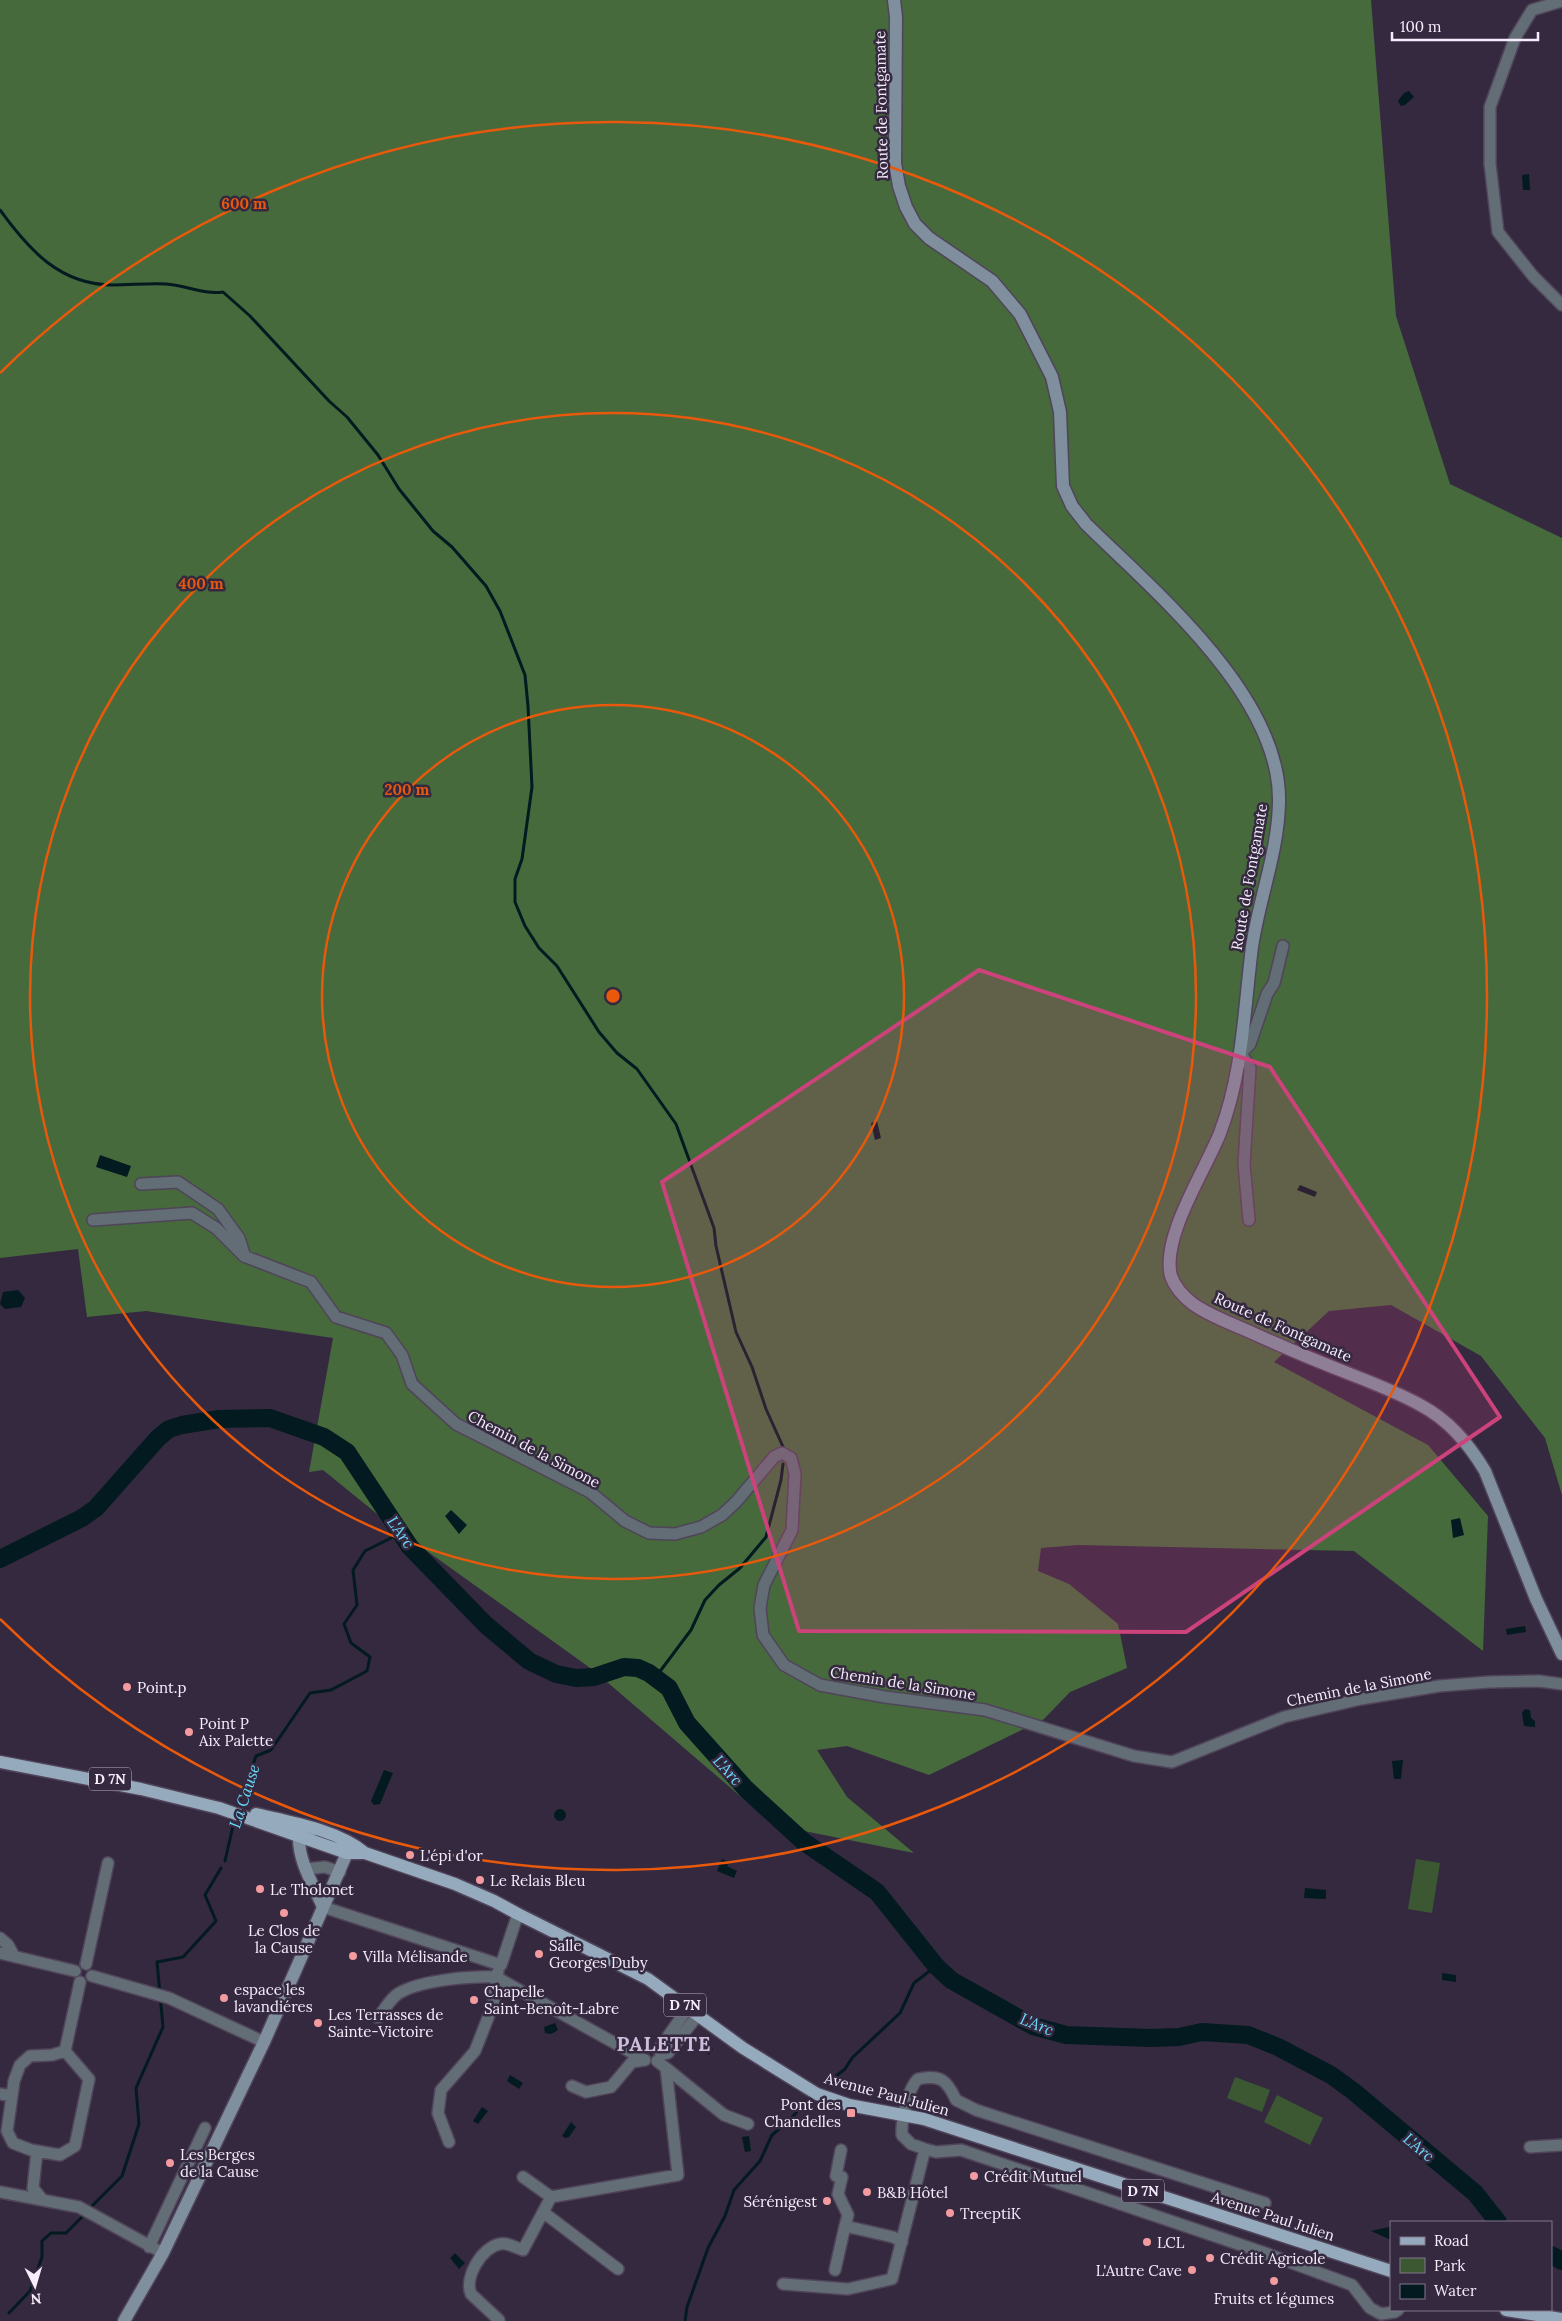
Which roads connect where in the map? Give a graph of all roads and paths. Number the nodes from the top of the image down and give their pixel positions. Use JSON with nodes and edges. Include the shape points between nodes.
{"nodes":[{"id":1,"x":894,"y":0,"type":"edge"},
{"id":2,"x":1562,"y":1,"type":"edge"},
{"id":3,"x":1562,"y":305,"type":"edge"},
{"id":4,"x":1283,"y":946,"type":"dead end"},
{"id":5,"x":1241,"y":1053,"type":"junction"},
{"id":6,"x":141,"y":1184,"type":"dead end"},
{"id":7,"x":93,"y":1220,"type":"dead end"},
{"id":8,"x":1249,"y":1220,"type":"dead end"},
{"id":9,"x":244,"y":1256,"type":"junction"},
{"id":10,"x":1562,"y":1654,"type":"edge"},
{"id":11,"x":1562,"y":1684,"type":"edge"},
{"id":12,"x":0,"y":1757,"type":"edge"},
{"id":13,"x":0,"y":1762,"type":"edge"},
{"id":14,"x":219,"y":1806,"type":"junction"},
{"id":15,"x":238,"y":1812,"type":"junction"},
{"id":16,"x":299,"y":1838,"type":"junction"},
{"id":17,"x":347,"y":1845,"type":"junction"},
{"id":18,"x":108,"y":1863,"type":"dead end"},
{"id":19,"x":306,"y":1869,"type":"junction"},
{"id":20,"x":340,"y":1872,"type":"junction"},
{"id":21,"x":324,"y":1906,"type":"junction"},
{"id":22,"x":518,"y":1914,"type":"junction"},
{"id":23,"x":0,"y":1938,"type":"edge"},
{"id":24,"x":0,"y":1953,"type":"edge"},
{"id":25,"x":14,"y":1956,"type":"junction"},
{"id":26,"x":86,"y":1964,"type":"junction"},
{"id":27,"x":501,"y":1965,"type":"junction"},
{"id":28,"x":75,"y":1971,"type":"junction"},
{"id":29,"x":92,"y":1976,"type":"junction"},
{"id":30,"x":496,"y":1978,"type":"junction"},
{"id":31,"x":80,"y":1982,"type":"junction"},
{"id":32,"x":693,"y":2011,"type":"junction"},
{"id":33,"x":378,"y":2018,"type":"dead end"},
{"id":34,"x":264,"y":2042,"type":"junction"},
{"id":35,"x":66,"y":2050,"type":"junction"},
{"id":36,"x":645,"y":2060,"type":"junction"},
{"id":37,"x":661,"y":2061,"type":"junction"},
{"id":38,"x":572,"y":2086,"type":"dead end"},
{"id":39,"x":0,"y":2094,"type":"edge"},
{"id":40,"x":12,"y":2096,"type":"junction"},
{"id":41,"x":905,"y":2114,"type":"junction"},
{"id":42,"x":748,"y":2124,"type":"dead end"},
{"id":43,"x":205,"y":2128,"type":"dead end"},
{"id":44,"x":450,"y":2142,"type":"dead end"},
{"id":45,"x":1562,"y":2145,"type":"edge"},
{"id":46,"x":1530,"y":2147,"type":"dead end"},
{"id":47,"x":925,"y":2149,"type":"junction"},
{"id":48,"x":841,"y":2150,"type":"dead end"},
{"id":49,"x":38,"y":2151,"type":"junction"},
{"id":50,"x":194,"y":2152,"type":"junction"},
{"id":51,"x":208,"y":2158,"type":"junction"},
{"id":52,"x":524,"y":2177,"type":"dead end"},
{"id":53,"x":0,"y":2192,"type":"edge"},
{"id":54,"x":551,"y":2197,"type":"junction"},
{"id":55,"x":41,"y":2198,"type":"junction"},
{"id":56,"x":1265,"y":2203,"type":"dead end"},
{"id":57,"x":544,"y":2212,"type":"junction"},
{"id":58,"x":845,"y":2226,"type":"junction"},
{"id":59,"x":902,"y":2242,"type":"junction"},
{"id":60,"x":149,"y":2247,"type":"junction"},
{"id":61,"x":163,"y":2254,"type":"junction"},
{"id":62,"x":1387,"y":2268,"type":"edge"},
{"id":63,"x":618,"y":2269,"type":"dead end"},
{"id":64,"x":835,"y":2270,"type":"dead end"},
{"id":65,"x":783,"y":2284,"type":"dead end"},
{"id":66,"x":1396,"y":2311,"type":"edge"},
{"id":67,"x":1512,"y":2311,"type":"edge"},
{"id":68,"x":1562,"y":2319,"type":"edge"},
{"id":69,"x":499,"y":2320,"type":"dead end"},
{"id":70,"x":124,"y":2321,"type":"edge"}],
"edges":[{"from":1,"to":5,"type":"street","name":"Route de Fontgamate","via":[[895,162],[898,186],[906,207],[928,238],[992,281],[1020,314],[1052,377],[1058,397],[1063,486],[1072,506],[1204,643],[1251,709],[1273,756],[1279,804],[1252,945]]},
{"from":2,"to":3,"type":"street","via":[[1532,10],[1515,38],[1490,107],[1490,164],[1498,232],[1533,276]]},
{"from":4,"to":5,"type":"street","via":[[1274,983],[1250,1044]]},
{"from":5,"to":8,"type":"street","via":[[1250,1068],[1244,1164]]},
{"from":5,"to":10,"type":"street","name":"Route de Fontgamate","via":[[1226,1116],[1171,1244],[1169,1262],[1172,1279],[1181,1293],[1213,1316],[1423,1406],[1460,1435],[1486,1471],[1536,1599]]},
{"from":6,"to":9,"type":"street","via":[[178,1182],[218,1209],[240,1238]]},
{"from":7,"to":9,"type":"street","name":"Chemin de la Simone","via":[[192,1213],[216,1228]]},
{"from":9,"to":11,"type":"street","name":"Chemin de la Simone","via":[[311,1282],[336,1317],[386,1334],[402,1355],[412,1384],[456,1424],[590,1492],[625,1521],[649,1533],[675,1534],[701,1527],[736,1502],[774,1456],[782,1453],[790,1458],[795,1474],[792,1530],[764,1585],[760,1608],[763,1635],[784,1665],[820,1685],[985,1710],[1134,1756],[1172,1762],[1284,1717],[1361,1699],[1449,1685],[1539,1681]]},
{"from":12,"to":14,"type":"main road","name":"Avenue Paul Julien","number":"D 7N","via":[[142,1784]]},
{"from":13,"to":14,"type":"main road","name":"Avenue Paul Julien","number":"D 7N"},
{"from":14,"to":15,"type":"main road","name":"Avenue Paul Julien","number":"D 7N"},
{"from":15,"to":16,"type":"main road","name":"Avenue Paul Julien","number":"D 7N"},
{"from":15,"to":17,"type":"main road","name":"Avenue Paul Julien","number":"D 7N","via":[[294,1823]]},
{"from":16,"to":17,"type":"main road","name":"Avenue Paul Julien","number":"D 7N"},
{"from":16,"to":19,"type":"street"},
{"from":17,"to":20,"type":"street"},
{"from":17,"to":22,"type":"main road","name":"Avenue Paul Julien","number":"D 7N","via":[[446,1880]]},
{"from":18,"to":26,"type":"street"},
{"from":19,"to":20,"type":"street","via":[[325,1867]]},
{"from":19,"to":21,"type":"street"},
{"from":20,"to":21,"type":"street"},
{"from":21,"to":27,"type":"street"},
{"from":21,"to":34,"type":"street"},
{"from":22,"to":27,"type":"street"},
{"from":22,"to":32,"type":"main road","name":"Avenue Paul Julien","number":"D 7N","via":[[648,1979]]},
{"from":23,"to":25,"type":"street"},
{"from":24,"to":25,"type":"street"},
{"from":25,"to":28,"type":"street"},
{"from":26,"to":28,"type":"street"},
{"from":26,"to":29,"type":"street"},
{"from":27,"to":30,"type":"street"},
{"from":28,"to":31,"type":"street","via":[[75,1978]]},
{"from":29,"to":31,"type":"street","via":[[86,1982]]},
{"from":29,"to":34,"type":"street","via":[[169,1998]]},
{"from":30,"to":33,"type":"street","via":[[451,1979],[399,1992]]},
{"from":30,"to":36,"type":"street"},
{"from":30,"to":44,"type":"street","via":[[493,2004],[475,2051],[441,2090],[438,2112]]},
{"from":31,"to":35,"type":"street"},
{"from":32,"to":37,"type":"street","via":[[659,2050]]},
{"from":32,"to":41,"type":"main road","name":"Avenue Paul Julien","number":"D 7N","via":[[782,2074],[817,2094],[849,2104]]},
{"from":34,"to":51,"type":"street"},
{"from":35,"to":40,"type":"street","via":[[52,2055],[30,2056],[20,2065]]},
{"from":35,"to":49,"type":"street","via":[[88,2079],[75,2146],[60,2155]]},
{"from":36,"to":37,"type":"street"},
{"from":36,"to":38,"type":"street","via":[[632,2062],[611,2088],[586,2092]]},
{"from":37,"to":42,"type":"street","via":[[724,2115]]},
{"from":37,"to":54,"type":"street","via":[[678,2175]]},
{"from":39,"to":40,"type":"street"},
{"from":40,"to":49,"type":"street","via":[[7,2131],[13,2143]]},
{"from":41,"to":47,"type":"street","via":[[902,2135],[911,2144]]},
{"from":41,"to":56,"type":"street","via":[[910,2088],[918,2078],[937,2077],[949,2085],[956,2100],[976,2110]]},
{"from":41,"to":62,"type":"main road","name":"Avenue Paul Julien","number":"D 7N","via":[[1281,2237]]},
{"from":43,"to":50,"type":"street"},
{"from":45,"to":46,"type":"street"},
{"from":47,"to":59,"type":"street"},
{"from":47,"to":66,"type":"street","via":[[936,2152],[960,2150],[1069,2186],[1352,2285],[1370,2308],[1381,2314]]},
{"from":48,"to":58,"type":"street","via":[[836,2176],[842,2177],[838,2194],[848,2215]]},
{"from":49,"to":55,"type":"street","via":[[33,2188]]},
{"from":50,"to":51,"type":"street"},
{"from":50,"to":60,"type":"street"},
{"from":51,"to":61,"type":"street"},
{"from":52,"to":54,"type":"street"},
{"from":53,"to":55,"type":"street"},
{"from":54,"to":57,"type":"street"},
{"from":55,"to":60,"type":"street","via":[[79,2206]]},
{"from":57,"to":63,"type":"street"},
{"from":57,"to":69,"type":"street","via":[[523,2250],[502,2243],[489,2247],[474,2268],[470,2279],[471,2294]]},
{"from":58,"to":59,"type":"street"},
{"from":58,"to":64,"type":"street"},
{"from":59,"to":65,"type":"street","via":[[896,2272],[888,2281],[848,2289]]},
{"from":60,"to":61,"type":"street"},
{"from":61,"to":70,"type":"street"},
{"from":67,"to":68,"type":"main road"}]}
